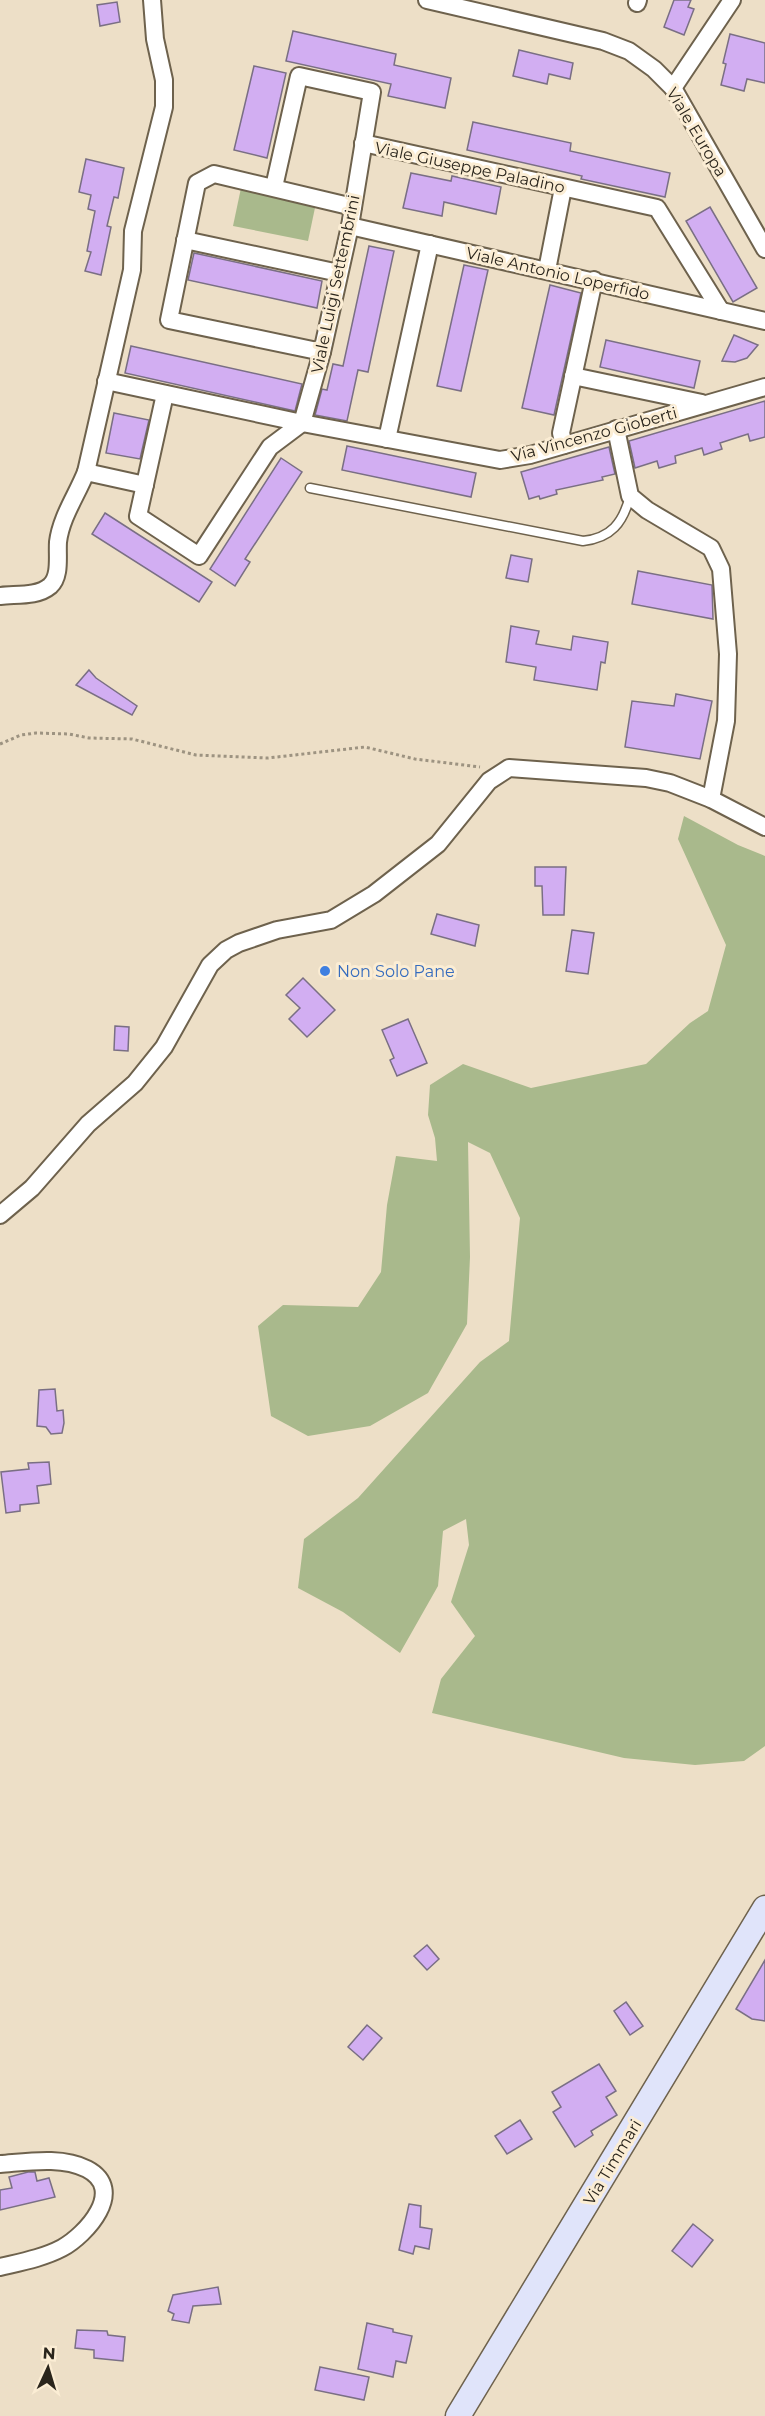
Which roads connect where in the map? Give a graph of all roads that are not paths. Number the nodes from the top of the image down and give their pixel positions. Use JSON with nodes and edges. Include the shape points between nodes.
{"nodes":[{"id":1,"x":152,"y":0,"type":"edge"},
{"id":2,"x":427,"y":0,"type":"edge"},
{"id":3,"x":732,"y":0,"type":"edge"},
{"id":4,"x":673,"y":88,"type":"junction"},
{"id":5,"x":363,"y":143,"type":"junction"},
{"id":6,"x":274,"y":187,"type":"junction"},
{"id":7,"x":563,"y":188,"type":"junction"},
{"id":8,"x":353,"y":207,"type":"junction"},
{"id":9,"x":350,"y":226,"type":"junction"},
{"id":10,"x":185,"y":240,"type":"junction"},
{"id":11,"x":430,"y":244,"type":"junction"},
{"id":12,"x":765,"y":249,"type":"edge"},
{"id":13,"x":547,"y":270,"type":"junction"},
{"id":14,"x":339,"y":273,"type":"junction"},
{"id":15,"x":594,"y":280,"type":"junction"},
{"id":16,"x":721,"y":311,"type":"junction"},
{"id":17,"x":765,"y":321,"type":"edge"},
{"id":18,"x":322,"y":352,"type":"junction"},
{"id":19,"x":573,"y":376,"type":"junction"},
{"id":20,"x":106,"y":381,"type":"junction"},
{"id":21,"x":765,"y":387,"type":"edge"},
{"id":22,"x":165,"y":394,"type":"junction"},
{"id":23,"x":708,"y":404,"type":"junction"},
{"id":24,"x":302,"y":423,"type":"junction"},
{"id":25,"x":616,"y":429,"type":"junction"},
{"id":26,"x":387,"y":439,"type":"junction"},
{"id":27,"x":564,"y":445,"type":"junction"},
{"id":28,"x":86,"y":472,"type":"junction"},
{"id":29,"x":145,"y":485,"type":"junction"},
{"id":30,"x":310,"y":488,"type":"dead end"},
{"id":31,"x":630,"y":496,"type":"junction"},
{"id":32,"x":0,"y":596,"type":"edge"},
{"id":33,"x":711,"y":799,"type":"junction"},
{"id":34,"x":765,"y":827,"type":"edge"},
{"id":35,"x":0,"y":1215,"type":"edge"},
{"id":36,"x":765,"y":1908,"type":"edge"},
{"id":37,"x":0,"y":2164,"type":"edge"},
{"id":38,"x":0,"y":2267,"type":"edge"},
{"id":39,"x":458,"y":2416,"type":"edge"}],
"edges":[{"from":1,"to":20,"type":"street","via":[[164,80],[164,107],[133,231],[132,270]]},
{"from":2,"to":4,"type":"street","name":"Viale Europa","via":[[603,40],[629,51]]},
{"from":3,"to":4,"type":"street"},
{"from":4,"to":12,"type":"street","name":"Viale Europa"},
{"from":5,"to":6,"type":"street","name":"Viale Giuseppe Paladino","via":[[372,92],[299,76]]},
{"from":5,"to":7,"type":"street","name":"Viale Giuseppe Paladino"},
{"from":5,"to":8,"type":"street","name":"Viale Luigi Settembrini"},
{"from":6,"to":8,"type":"street"},
{"from":6,"to":10,"type":"street","via":[[214,174],[197,183]]},
{"from":7,"to":13,"type":"street"},
{"from":7,"to":16,"type":"street","name":"Viale Giuseppe Paladino","via":[[657,208]]},
{"from":8,"to":9,"type":"street","name":"Viale Luigi Settembrini"},
{"from":9,"to":11,"type":"street","name":"Viale Antonio Loperfido"},
{"from":9,"to":14,"type":"street","name":"Viale Luigi Settembrini"},
{"from":10,"to":14,"type":"street"},
{"from":10,"to":18,"type":"street","via":[[169,320]]},
{"from":11,"to":13,"type":"street","name":"Viale Antonio Loperfido"},
{"from":11,"to":26,"type":"street"},
{"from":13,"to":15,"type":"street","name":"Viale Antonio Loperfido"},
{"from":14,"to":18,"type":"street","name":"Viale Luigi Settembrini"},
{"from":15,"to":16,"type":"street","name":"Viale Antonio Loperfido"},
{"from":15,"to":19,"type":"street"},
{"from":16,"to":17,"type":"street","name":"Viale Antonio Loperfido"},
{"from":18,"to":24,"type":"street","name":"Viale Luigi Settembrini"},
{"from":19,"to":23,"type":"street","name":"Via Vincenzo Gioberti"},
{"from":19,"to":27,"type":"street","via":[[561,433]]},
{"from":20,"to":22,"type":"street","name":"Via Vincenzo Gioberti"},
{"from":20,"to":28,"type":"street"},
{"from":21,"to":23,"type":"street","name":"Via Vincenzo Gioberti"},
{"from":22,"to":24,"type":"street","name":"Via Vincenzo Gioberti"},
{"from":22,"to":29,"type":"street"},
{"from":23,"to":25,"type":"street","name":"Via Vincenzo Gioberti"},
{"from":24,"to":26,"type":"street","name":"Via Vincenzo Gioberti"},
{"from":24,"to":29,"type":"street","via":[[270,447],[199,556],[138,516]]},
{"from":25,"to":27,"type":"street","name":"Via Vincenzo Gioberti"},
{"from":25,"to":31,"type":"street"},
{"from":26,"to":27,"type":"street","name":"Via Vincenzo Gioberti","via":[[500,460]]},
{"from":28,"to":29,"type":"street"},
{"from":28,"to":32,"type":"street","via":[[63,522],[52,585],[33,594]]},
{"from":30,"to":31,"type":"lane","via":[[583,541],[596,540],[618,525]]},
{"from":31,"to":33,"type":"street","via":[[711,548],[721,568],[728,654],[726,720]]},
{"from":33,"to":34,"type":"street"},
{"from":33,"to":35,"type":"street","via":[[646,778],[509,768],[489,781],[438,844],[374,894],[331,920],[277,930],[239,943],[218,956],[164,1047],[135,1083],[88,1124],[32,1188]]},
{"from":36,"to":39,"type":"main road","name":"Via Timmari"},
{"from":37,"to":38,"type":"street","via":[[59,2162],[86,2168],[100,2182],[104,2196],[92,2223],[63,2247]]}]}
